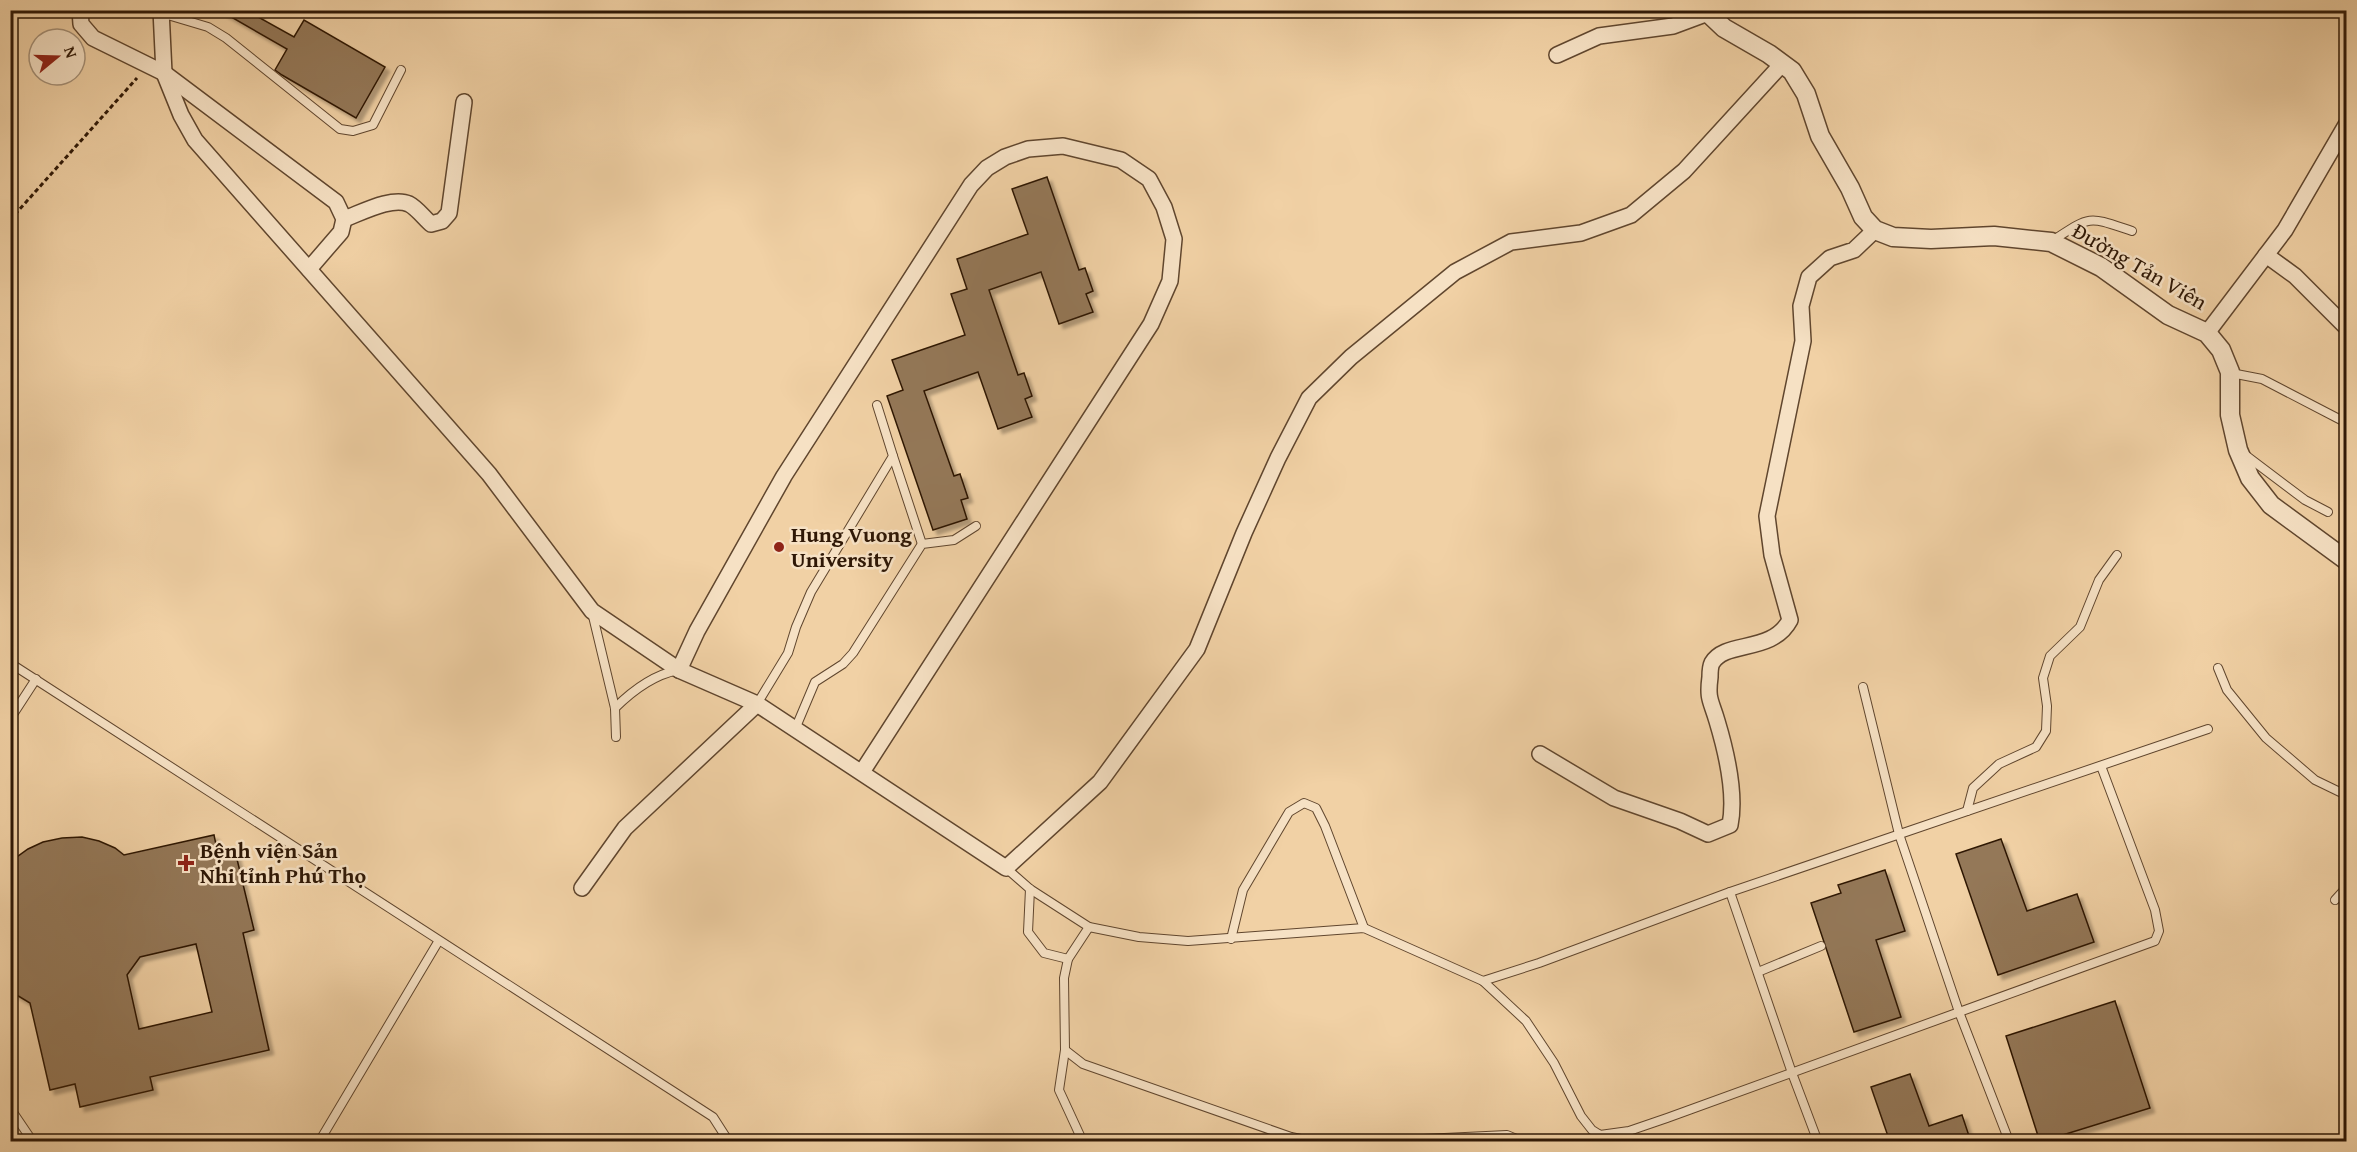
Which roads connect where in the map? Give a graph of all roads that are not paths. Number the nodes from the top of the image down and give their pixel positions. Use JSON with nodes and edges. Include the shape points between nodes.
{"nodes":[{"id":1,"x":80,"y":10,"type":"edge"},
{"id":2,"x":161,"y":12,"type":"edge"},
{"id":3,"x":1706,"y":12,"type":"edge"},
{"id":4,"x":1557,"y":55,"type":"dead end"},
{"id":5,"x":1782,"y":64,"type":"junction"},
{"id":6,"x":158,"y":70,"type":"junction"},
{"id":7,"x":401,"y":70,"type":"dead end"},
{"id":8,"x":464,"y":102,"type":"dead end"},
{"id":9,"x":2346,"y":125,"type":"edge"},
{"id":10,"x":344,"y":219,"type":"junction"},
{"id":11,"x":1875,"y":230,"type":"junction"},
{"id":12,"x":2132,"y":231,"type":"dead end"},
{"id":13,"x":2051,"y":242,"type":"junction"},
{"id":14,"x":2266,"y":255,"type":"junction"},
{"id":15,"x":309,"y":269,"type":"junction"},
{"id":16,"x":2346,"y":327,"type":"edge"},
{"id":17,"x":2207,"y":333,"type":"junction"},
{"id":18,"x":2230,"y":372,"type":"junction"},
{"id":19,"x":878,"y":405,"type":"dead end"},
{"id":20,"x":2341,"y":420,"type":"dead end"},
{"id":21,"x":2238,"y":450,"type":"junction"},
{"id":22,"x":893,"y":456,"type":"junction"},
{"id":23,"x":2328,"y":512,"type":"dead end"},
{"id":24,"x":976,"y":526,"type":"dead end"},
{"id":25,"x":922,"y":544,"type":"junction"},
{"id":26,"x":2117,"y":555,"type":"dead end"},
{"id":27,"x":2346,"y":560,"type":"edge"},
{"id":28,"x":592,"y":611,"type":"junction"},
{"id":29,"x":10,"y":663,"type":"edge"},
{"id":30,"x":2218,"y":668,"type":"dead end"},
{"id":31,"x":679,"y":670,"type":"junction"},
{"id":32,"x":36,"y":679,"type":"junction"},
{"id":33,"x":1863,"y":687,"type":"dead end"},
{"id":34,"x":757,"y":704,"type":"junction"},
{"id":35,"x":615,"y":708,"type":"junction"},
{"id":36,"x":10,"y":719,"type":"edge"},
{"id":37,"x":796,"y":727,"type":"junction"},
{"id":38,"x":2208,"y":729,"type":"dead end"},
{"id":39,"x":616,"y":736,"type":"dead end"},
{"id":40,"x":1540,"y":754,"type":"dead end"},
{"id":41,"x":2101,"y":766,"type":"junction"},
{"id":42,"x":862,"y":772,"type":"junction"},
{"id":43,"x":2346,"y":795,"type":"edge"},
{"id":44,"x":1967,"y":811,"type":"junction"},
{"id":45,"x":1899,"y":834,"type":"junction"},
{"id":46,"x":1006,"y":868,"type":"junction"},
{"id":47,"x":582,"y":888,"type":"dead end"},
{"id":48,"x":2346,"y":888,"type":"edge"},
{"id":49,"x":1030,"y":889,"type":"junction"},
{"id":50,"x":1730,"y":892,"type":"junction"},
{"id":51,"x":2335,"y":900,"type":"dead end"},
{"id":52,"x":1089,"y":927,"type":"junction"},
{"id":53,"x":1365,"y":928,"type":"junction"},
{"id":54,"x":1230,"y":939,"type":"junction"},
{"id":55,"x":438,"y":942,"type":"junction"},
{"id":56,"x":1821,"y":946,"type":"dead end"},
{"id":57,"x":1068,"y":959,"type":"junction"},
{"id":58,"x":1758,"y":972,"type":"junction"},
{"id":59,"x":1483,"y":981,"type":"junction"},
{"id":60,"x":1959,"y":1012,"type":"junction"},
{"id":61,"x":1065,"y":1050,"type":"junction"},
{"id":62,"x":1792,"y":1073,"type":"junction"},
{"id":63,"x":10,"y":1108,"type":"edge"},
{"id":64,"x":2009,"y":1141,"type":"edge"},
{"id":65,"x":33,"y":1142,"type":"edge"},
{"id":66,"x":319,"y":1142,"type":"edge"},
{"id":67,"x":729,"y":1142,"type":"edge"},
{"id":68,"x":1083,"y":1142,"type":"edge"},
{"id":69,"x":1315,"y":1142,"type":"edge"},
{"id":70,"x":1360,"y":1142,"type":"edge"},
{"id":71,"x":1524,"y":1142,"type":"edge"},
{"id":72,"x":1818,"y":1142,"type":"edge"}],
"edges":[{"from":1,"to":6,"type":"street","via":[[81,24],[93,38]]},
{"from":2,"to":6,"type":"street"},
{"from":2,"to":7,"type":"lane","via":[[208,27],[226,38],[340,129],[373,125]]},
{"from":3,"to":4,"type":"street","via":[[1673,26],[1599,36]]},
{"from":3,"to":5,"type":"street","via":[[1724,28]]},
{"from":5,"to":11,"type":"street","via":[[1792,71],[1806,94],[1820,136],[1863,217]]},
{"from":5,"to":46,"type":"street","via":[[1684,171],[1631,215],[1581,233],[1512,242],[1455,272],[1351,357],[1309,398],[1244,533],[1197,649],[1100,782]]},
{"from":6,"to":10,"type":"street","via":[[336,202]]},
{"from":6,"to":15,"type":"street","via":[[195,140]]},
{"from":8,"to":10,"type":"street","via":[[449,213],[442,221],[430,224],[409,204],[398,202]]},
{"from":9,"to":14,"type":"street","via":[[2285,230]]},
{"from":10,"to":15,"type":"street","via":[[341,232]]},
{"from":11,"to":13,"type":"street","name":"Đường Tản Viên","via":[[1893,237],[1931,240],[1994,236]]},
{"from":11,"to":40,"type":"street","via":[[1854,250],[1830,258],[1809,277],[1801,306],[1803,341],[1767,516],[1790,620],[1767,642],[1738,648],[1718,656],[1712,664],[1707,697],[1717,721],[1729,776],[1733,809],[1730,825],[1708,834],[1680,820],[1614,798]]},
{"from":12,"to":13,"type":"lane","via":[[2086,220]]},
{"from":13,"to":17,"type":"street","name":"Đường Tản Viên","via":[[2101,267],[2168,315]]},
{"from":14,"to":16,"type":"street","via":[[2295,276]]},
{"from":14,"to":17,"type":"street"},
{"from":15,"to":28,"type":"street","via":[[489,474]]},
{"from":17,"to":18,"type":"street","name":"Đường Tản Viên","via":[[2221,350]]},
{"from":18,"to":20,"type":"lane","via":[[2262,379]]},
{"from":18,"to":21,"type":"street","name":"Đường Tản Viên","via":[[2230,415]]},
{"from":19,"to":22,"type":"lane"},
{"from":21,"to":23,"type":"lane","via":[[2305,500]]},
{"from":21,"to":27,"type":"street","name":"Đường Tản Viên","via":[[2250,478],[2271,505]]},
{"from":22,"to":25,"type":"lane"},
{"from":22,"to":34,"type":"lane","via":[[811,592],[788,653]]},
{"from":24,"to":25,"type":"lane","via":[[954,540]]},
{"from":25,"to":37,"type":"lane","via":[[843,664],[815,682]]},
{"from":26,"to":44,"type":"lane","via":[[2098,580],[2079,627],[2050,656],[2043,678],[2046,731],[2036,747],[1999,764],[1973,788]]},
{"from":28,"to":31,"type":"street"},
{"from":28,"to":35,"type":"lane"},
{"from":29,"to":32,"type":"lane"},
{"from":30,"to":43,"type":"lane","via":[[2226,690],[2266,738],[2315,780]]},
{"from":31,"to":34,"type":"street"},
{"from":31,"to":35,"type":"lane","via":[[662,674],[630,693]]},
{"from":31,"to":42,"type":"street","via":[[784,476],[971,186],[987,168],[1028,149],[1063,146],[1121,160],[1149,179],[1164,207],[1174,239],[1170,281],[1151,324]]},
{"from":32,"to":36,"type":"lane"},
{"from":32,"to":55,"type":"lane"},
{"from":33,"to":45,"type":"lane"},
{"from":34,"to":37,"type":"street"},
{"from":34,"to":47,"type":"street","via":[[625,828]]},
{"from":35,"to":39,"type":"lane"},
{"from":37,"to":42,"type":"street"},
{"from":38,"to":41,"type":"lane"},
{"from":41,"to":44,"type":"lane"},
{"from":41,"to":60,"type":"lane","via":[[2155,910],[2159,931],[2155,941]]},
{"from":42,"to":46,"type":"street"},
{"from":44,"to":45,"type":"lane"},
{"from":45,"to":50,"type":"lane"},
{"from":45,"to":60,"type":"lane"},
{"from":46,"to":49,"type":"lane"},
{"from":48,"to":51,"type":"lane"},
{"from":49,"to":52,"type":"lane"},
{"from":49,"to":57,"type":"lane","via":[[1029,932],[1044,953]]},
{"from":50,"to":58,"type":"lane"},
{"from":50,"to":59,"type":"lane"},
{"from":52,"to":54,"type":"lane","via":[[1139,937]]},
{"from":52,"to":57,"type":"lane"},
{"from":53,"to":54,"type":"lane"},
{"from":53,"to":54,"type":"lane","via":[[1325,826],[1316,808],[1304,803],[1289,812],[1243,890]]},
{"from":53,"to":59,"type":"lane"},
{"from":55,"to":66,"type":"lane"},
{"from":55,"to":67,"type":"lane","via":[[713,1118]]},
{"from":56,"to":58,"type":"lane"},
{"from":57,"to":61,"type":"lane","via":[[1064,978]]},
{"from":58,"to":62,"type":"lane"},
{"from":59,"to":62,"type":"lane","via":[[1526,1021],[1554,1063],[1581,1116],[1600,1135],[1629,1131]]},
{"from":60,"to":62,"type":"lane"},
{"from":60,"to":64,"type":"lane"},
{"from":61,"to":68,"type":"lane","via":[[1059,1090]]},
{"from":61,"to":69,"type":"lane","via":[[1083,1064]]},
{"from":62,"to":72,"type":"lane"},
{"from":63,"to":65,"type":"lane"},
{"from":70,"to":71,"type":"lane","via":[[1507,1136]]}]}
